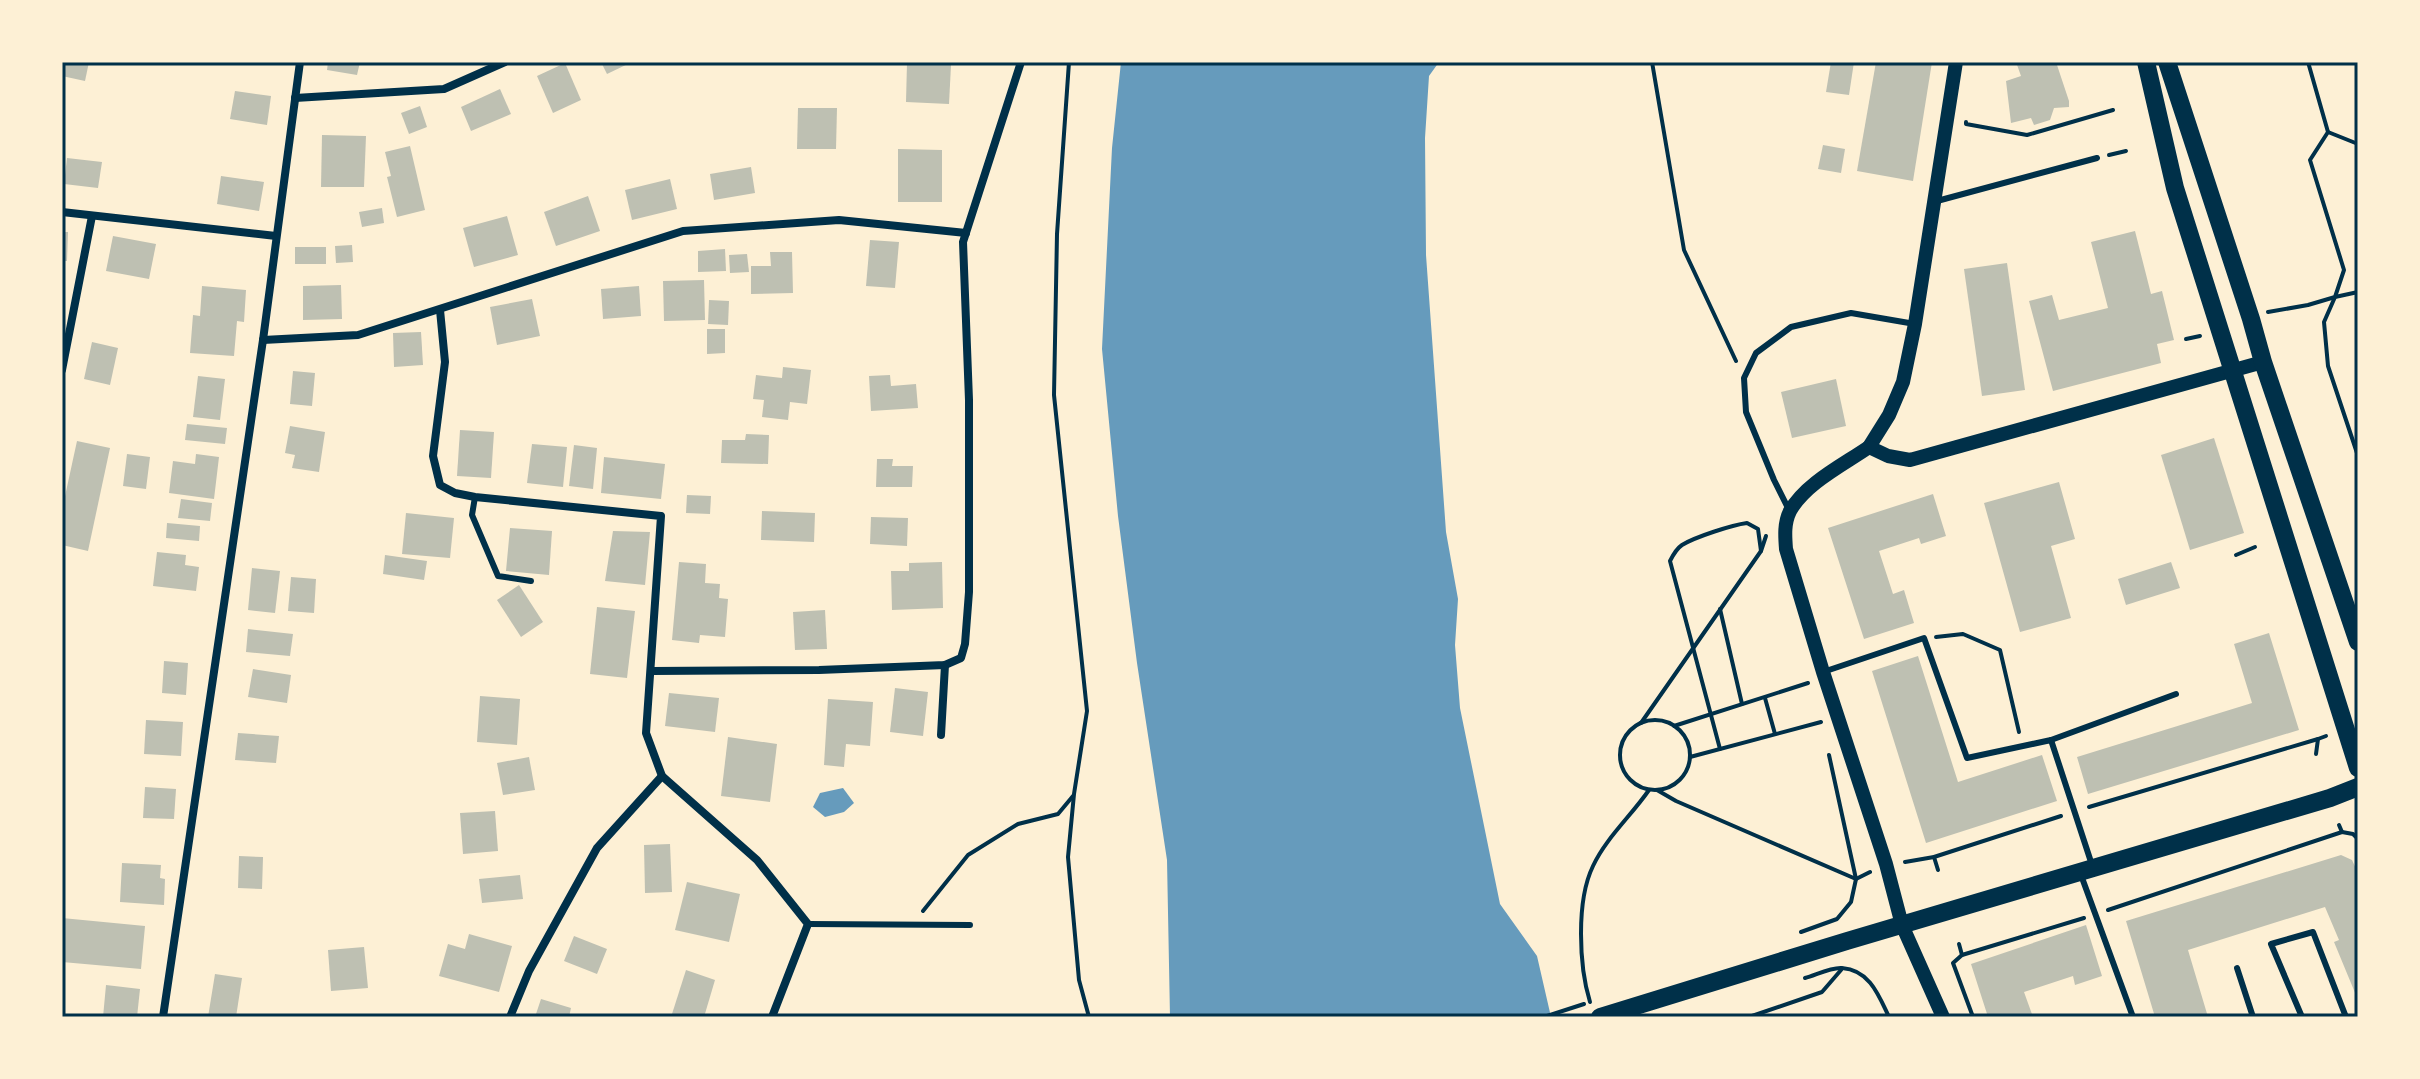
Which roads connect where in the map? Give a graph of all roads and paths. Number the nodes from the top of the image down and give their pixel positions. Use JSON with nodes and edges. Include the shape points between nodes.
{"nodes":[{"id":1,"x":300,"y":62,"type":"edge"},
{"id":2,"x":505,"y":62,"type":"edge"},
{"id":3,"x":1021,"y":62,"type":"edge"},
{"id":4,"x":1069,"y":62,"type":"edge"},
{"id":5,"x":1652,"y":62,"type":"edge"},
{"id":6,"x":1956,"y":62,"type":"edge"},
{"id":7,"x":2146,"y":62,"type":"edge"},
{"id":8,"x":2167,"y":62,"type":"edge"},
{"id":9,"x":2308,"y":62,"type":"edge"},
{"id":10,"x":295,"y":98,"type":"junction"},
{"id":11,"x":2113,"y":110,"type":"dead end"},
{"id":12,"x":1968,"y":111,"type":"dead end"},
{"id":13,"x":2328,"y":132,"type":"junction"},
{"id":14,"x":2358,"y":144,"type":"edge"},
{"id":15,"x":2097,"y":158,"type":"dead end"},
{"id":16,"x":1933,"y":202,"type":"junction"},
{"id":17,"x":62,"y":212,"type":"edge"},
{"id":18,"x":92,"y":216,"type":"junction"},
{"id":19,"x":966,"y":233,"type":"junction"},
{"id":20,"x":276,"y":236,"type":"junction"},
{"id":21,"x":2358,"y":292,"type":"edge"},
{"id":22,"x":2335,"y":297,"type":"junction"},
{"id":23,"x":440,"y":310,"type":"junction"},
{"id":24,"x":2270,"y":311,"type":"dead end"},
{"id":25,"x":1915,"y":324,"type":"junction"},
{"id":26,"x":263,"y":340,"type":"junction"},
{"id":27,"x":2263,"y":362,"type":"junction"},
{"id":28,"x":62,"y":370,"type":"edge"},
{"id":29,"x":2233,"y":371,"type":"junction"},
{"id":30,"x":1744,"y":378,"type":"junction"},
{"id":31,"x":1869,"y":447,"type":"junction"},
{"id":32,"x":2358,"y":456,"type":"edge"},
{"id":33,"x":475,"y":497,"type":"junction"},
{"id":34,"x":1790,"y":512,"type":"junction"},
{"id":35,"x":2255,"y":547,"type":"dead end"},
{"id":36,"x":1761,"y":551,"type":"junction"},
{"id":37,"x":2236,"y":555,"type":"dead end"},
{"id":38,"x":531,"y":581,"type":"dead end"},
{"id":39,"x":1720,"y":609,"type":"junction"},
{"id":40,"x":1924,"y":638,"type":"junction"},
{"id":41,"x":2358,"y":642,"type":"edge"},
{"id":42,"x":1693,"y":649,"type":"junction"},
{"id":43,"x":945,"y":665,"type":"junction"},
{"id":44,"x":652,"y":671,"type":"junction"},
{"id":45,"x":1823,"y":672,"type":"junction"},
{"id":46,"x":1811,"y":682,"type":"dead end"},
{"id":47,"x":2176,"y":694,"type":"dead end"},
{"id":48,"x":1764,"y":697,"type":"junction"},
{"id":49,"x":1742,"y":704,"type":"junction"},
{"id":50,"x":1711,"y":714,"type":"junction"},
{"id":51,"x":1821,"y":722,"type":"dead end"},
{"id":52,"x":1641,"y":723,"type":"junction"},
{"id":53,"x":1674,"y":726,"type":"junction"},
{"id":54,"x":1775,"y":734,"type":"junction"},
{"id":55,"x":941,"y":735,"type":"dead end"},
{"id":56,"x":2326,"y":736,"type":"dead end"},
{"id":57,"x":2318,"y":739,"type":"junction"},
{"id":58,"x":2051,"y":740,"type":"junction"},
{"id":59,"x":2023,"y":746,"type":"junction"},
{"id":60,"x":1720,"y":749,"type":"junction"},
{"id":61,"x":2316,"y":754,"type":"dead end"},
{"id":62,"x":1690,"y":757,"type":"junction"},
{"id":63,"x":2358,"y":768,"type":"edge"},
{"id":64,"x":662,"y":776,"type":"junction"},
{"id":65,"x":2358,"y":787,"type":"edge"},
{"id":66,"x":1649,"y":790,"type":"junction"},
{"id":67,"x":1657,"y":790,"type":"junction"},
{"id":68,"x":1074,"y":794,"type":"junction"},
{"id":69,"x":2075,"y":811,"type":"junction"},
{"id":70,"x":2339,"y":825,"type":"dead end"},
{"id":71,"x":2342,"y":832,"type":"junction"},
{"id":72,"x":2358,"y":839,"type":"edge"},
{"id":73,"x":1934,"y":857,"type":"junction"},
{"id":74,"x":1886,"y":864,"type":"junction"},
{"id":75,"x":1938,"y":870,"type":"dead end"},
{"id":76,"x":2086,"y":870,"type":"junction"},
{"id":77,"x":2095,"y":914,"type":"junction"},
{"id":78,"x":808,"y":924,"type":"junction"},
{"id":79,"x":913,"y":925,"type":"junction"},
{"id":80,"x":970,"y":925,"type":"dead end"},
{"id":81,"x":1902,"y":925,"type":"junction"},
{"id":82,"x":1793,"y":935,"type":"dead end"},
{"id":83,"x":1959,"y":944,"type":"dead end"},
{"id":84,"x":1962,"y":955,"type":"junction"},
{"id":85,"x":1842,"y":968,"type":"junction"},
{"id":86,"x":2237,"y":968,"type":"dead end"},
{"id":87,"x":1800,"y":979,"type":"dead end"},
{"id":88,"x":1595,"y":1011,"type":"edge"},
{"id":89,"x":163,"y":1017,"type":"edge"},
{"id":90,"x":510,"y":1017,"type":"edge"},
{"id":91,"x":772,"y":1017,"type":"edge"},
{"id":92,"x":1089,"y":1017,"type":"edge"},
{"id":93,"x":1749,"y":1017,"type":"edge"},
{"id":94,"x":1889,"y":1017,"type":"edge"},
{"id":95,"x":1943,"y":1017,"type":"edge"},
{"id":96,"x":1973,"y":1017,"type":"edge"},
{"id":97,"x":2133,"y":1017,"type":"edge"},
{"id":98,"x":2253,"y":1017,"type":"edge"},
{"id":99,"x":2302,"y":1017,"type":"edge"},
{"id":100,"x":2346,"y":1017,"type":"edge"}],
"edges":[{"from":1,"to":10,"type":"street"},
{"from":2,"to":10,"type":"street","via":[[444,89]]},
{"from":3,"to":19,"type":"street"},
{"from":4,"to":68,"type":"path","via":[[1057,234],[1054,395],[1087,711]]},
{"from":5,"to":30,"type":"path","via":[[1684,250]]},
{"from":6,"to":16,"type":"street"},
{"from":7,"to":29,"type":"main road","via":[[2175,188]]},
{"from":8,"to":27,"type":"main road"},
{"from":9,"to":13,"type":"path"},
{"from":10,"to":20,"type":"street"},
{"from":11,"to":12,"type":"path","via":[[2027,135],[1966,124]]},
{"from":13,"to":14,"type":"path"},
{"from":13,"to":22,"type":"path","via":[[2310,160],[2344,270]]},
{"from":15,"to":16,"type":"lane"},
{"from":16,"to":25,"type":"street"},
{"from":17,"to":18,"type":"street"},
{"from":18,"to":20,"type":"street"},
{"from":18,"to":28,"type":"street"},
{"from":19,"to":23,"type":"street","via":[[839,220],[683,231]]},
{"from":19,"to":43,"type":"street","via":[[969,592],[961,658]]},
{"from":20,"to":26,"type":"street"},
{"from":21,"to":22,"type":"path"},
{"from":22,"to":24,"type":"path"},
{"from":22,"to":32,"type":"path","via":[[2324,322],[2328,366]]},
{"from":23,"to":26,"type":"street","via":[[358,335]]},
{"from":23,"to":33,"type":"street","via":[[445,362],[433,456],[440,485]]},
{"from":25,"to":30,"type":"lane","via":[[1851,313],[1791,327],[1756,353]]},
{"from":25,"to":31,"type":"street","via":[[1903,382]]},
{"from":26,"to":89,"type":"street"},
{"from":27,"to":29,"type":"street"},
{"from":27,"to":41,"type":"main road"},
{"from":29,"to":31,"type":"street","via":[[1910,460]]},
{"from":29,"to":63,"type":"main road"},
{"from":30,"to":34,"type":"lane","via":[[1746,412]]},
{"from":31,"to":34,"type":"street","via":[[1806,492]]},
{"from":33,"to":38,"type":"lane","via":[[472,515],[498,576]]},
{"from":33,"to":44,"type":"street","via":[[661,516]]},
{"from":34,"to":36,"type":"path","via":[[1767,533]]},
{"from":34,"to":45,"type":"street","via":[[1786,549]]},
{"from":35,"to":37,"type":"path"},
{"from":36,"to":39,"type":"path"},
{"from":36,"to":42,"type":"path","via":[[1758,529],[1747,523],[1681,545],[1673,553],[1670,561]]},
{"from":39,"to":42,"type":"path"},
{"from":39,"to":49,"type":"path"},
{"from":40,"to":45,"type":"lane"},
{"from":40,"to":59,"type":"path","via":[[1963,634],[2000,650]]},
{"from":40,"to":59,"type":"lane","via":[[1967,758]]},
{"from":42,"to":50,"type":"path"},
{"from":42,"to":52,"type":"path"},
{"from":43,"to":44,"type":"street"},
{"from":43,"to":55,"type":"street"},
{"from":44,"to":64,"type":"street","via":[[646,733]]},
{"from":45,"to":74,"type":"street"},
{"from":46,"to":48,"type":"path"},
{"from":47,"to":58,"type":"lane"},
{"from":48,"to":49,"type":"path"},
{"from":48,"to":54,"type":"path"},
{"from":49,"to":50,"type":"path"},
{"from":50,"to":53,"type":"path"},
{"from":50,"to":60,"type":"path"},
{"from":51,"to":54,"type":"path"},
{"from":52,"to":53,"type":"path","via":[[1664,721]]},
{"from":52,"to":66,"type":"path","via":[[1625,738],[1620,759],[1629,779]]},
{"from":53,"to":62,"type":"path","via":[[1686,740]]},
{"from":54,"to":60,"type":"path"},
{"from":56,"to":57,"type":"path"},
{"from":57,"to":61,"type":"path"},
{"from":57,"to":69,"type":"path"},
{"from":58,"to":59,"type":"lane"},
{"from":58,"to":69,"type":"lane"},
{"from":60,"to":62,"type":"path"},
{"from":62,"to":67,"type":"path","via":[[1683,776]]},
{"from":64,"to":78,"type":"street","via":[[757,860]]},
{"from":64,"to":90,"type":"street","via":[[597,848],[529,971]]},
{"from":65,"to":76,"type":"main road"},
{"from":66,"to":67,"type":"path"},
{"from":66,"to":88,"type":"path","via":[[1592,867],[1581,912],[1584,982]]},
{"from":67,"to":82,"type":"path","via":[[1856,879],[1851,902],[1837,919]]},
{"from":68,"to":79,"type":"path","via":[[1058,814],[1018,824],[968,855]]},
{"from":68,"to":92,"type":"path","via":[[1068,857],[1079,980]]},
{"from":69,"to":73,"type":"path"},
{"from":69,"to":76,"type":"lane"},
{"from":70,"to":71,"type":"path"},
{"from":71,"to":72,"type":"path"},
{"from":71,"to":77,"type":"path"},
{"from":73,"to":74,"type":"path"},
{"from":73,"to":75,"type":"path"},
{"from":74,"to":81,"type":"street"},
{"from":76,"to":77,"type":"lane"},
{"from":76,"to":81,"type":"main road"},
{"from":77,"to":84,"type":"path"},
{"from":77,"to":97,"type":"lane"},
{"from":78,"to":79,"type":"lane"},
{"from":78,"to":91,"type":"street"},
{"from":79,"to":80,"type":"lane"},
{"from":81,"to":88,"type":"main road"},
{"from":81,"to":95,"type":"street"},
{"from":83,"to":84,"type":"path"},
{"from":84,"to":96,"type":"path","via":[[1953,963]]},
{"from":85,"to":87,"type":"path"},
{"from":85,"to":93,"type":"path","via":[[1822,992]]},
{"from":85,"to":94,"type":"path","via":[[1874,985]]},
{"from":86,"to":98,"type":"lane"},
{"from":99,"to":100,"type":"lane","via":[[2271,944],[2313,932]]}]}
